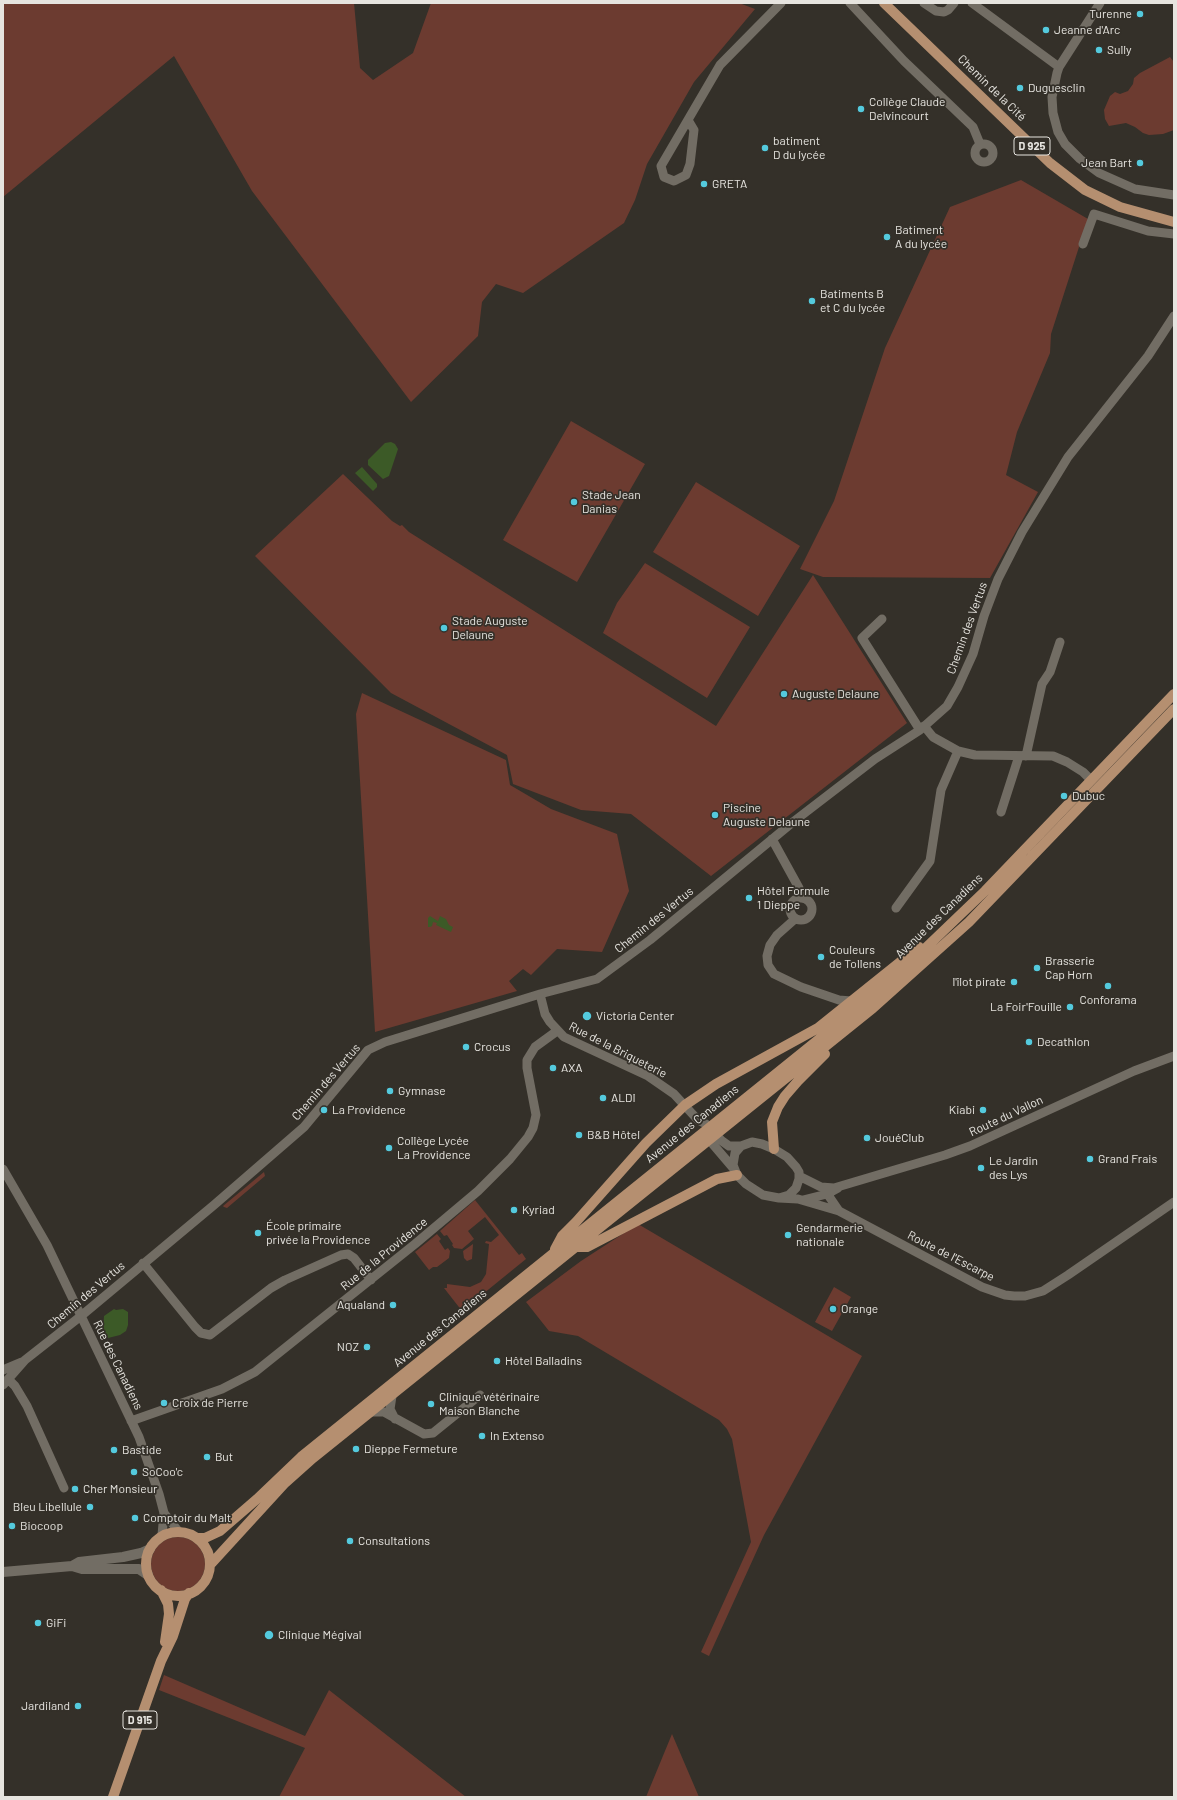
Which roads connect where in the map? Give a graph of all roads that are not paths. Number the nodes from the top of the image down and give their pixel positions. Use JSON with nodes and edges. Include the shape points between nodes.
{"nodes":[{"id":1,"x":781,"y":3,"type":"edge"},
{"id":2,"x":850,"y":3,"type":"edge"},
{"id":3,"x":884,"y":3,"type":"edge"},
{"id":4,"x":924,"y":3,"type":"edge"},
{"id":5,"x":972,"y":3,"type":"edge"},
{"id":6,"x":1100,"y":3,"type":"edge"},
{"id":7,"x":951,"y":7,"type":"edge"},
{"id":8,"x":1059,"y":67,"type":"junction"},
{"id":9,"x":688,"y":120,"type":"junction"},
{"id":10,"x":980,"y":144,"type":"dead end"},
{"id":11,"x":1174,"y":195,"type":"edge"},
{"id":12,"x":1174,"y":222,"type":"edge"},
{"id":13,"x":1174,"y":234,"type":"edge"},
{"id":14,"x":1083,"y":244,"type":"dead end"},
{"id":15,"x":1174,"y":316,"type":"edge"},
{"id":16,"x":882,"y":619,"type":"dead end"},
{"id":17,"x":1060,"y":642,"type":"dead end"},
{"id":18,"x":1174,"y":694,"type":"edge"},
{"id":19,"x":1174,"y":709,"type":"edge"},
{"id":20,"x":922,"y":728,"type":"junction"},
{"id":21,"x":958,"y":751,"type":"junction"},
{"id":22,"x":1022,"y":756,"type":"junction"},
{"id":23,"x":1091,"y":780,"type":"junction"},
{"id":24,"x":1001,"y":812,"type":"dead end"},
{"id":25,"x":772,"y":840,"type":"junction"},
{"id":26,"x":801,"y":898,"type":"junction"},
{"id":27,"x":896,"y":908,"type":"dead end"},
{"id":28,"x":795,"y":919,"type":"junction"},
{"id":29,"x":934,"y":941,"type":"junction"},
{"id":30,"x":540,"y":994,"type":"junction"},
{"id":31,"x":851,"y":1001,"type":"junction"},
{"id":32,"x":873,"y":1008,"type":"junction"},
{"id":33,"x":557,"y":1031,"type":"junction"},
{"id":34,"x":1174,"y":1056,"type":"edge"},
{"id":35,"x":685,"y":1105,"type":"junction"},
{"id":36,"x":698,"y":1120,"type":"junction"},
{"id":37,"x":741,"y":1146,"type":"junction"},
{"id":38,"x":774,"y":1149,"type":"junction"},
{"id":39,"x":3,"y":1169,"type":"edge"},
{"id":40,"x":735,"y":1172,"type":"junction"},
{"id":41,"x":800,"y":1176,"type":"junction"},
{"id":42,"x":824,"y":1190,"type":"junction"},
{"id":43,"x":779,"y":1198,"type":"junction"},
{"id":44,"x":803,"y":1200,"type":"junction"},
{"id":45,"x":1174,"y":1202,"type":"edge"},
{"id":46,"x":839,"y":1211,"type":"junction"},
{"id":47,"x":577,"y":1247,"type":"junction"},
{"id":48,"x":553,"y":1252,"type":"junction"},
{"id":49,"x":143,"y":1263,"type":"junction"},
{"id":50,"x":371,"y":1280,"type":"junction"},
{"id":51,"x":81,"y":1316,"type":"junction"},
{"id":52,"x":25,"y":1360,"type":"junction"},
{"id":53,"x":3,"y":1370,"type":"edge"},
{"id":54,"x":5,"y":1382,"type":"edge"},
{"id":55,"x":480,"y":1395,"type":"dead end"},
{"id":56,"x":392,"y":1396,"type":"junction"},
{"id":57,"x":372,"y":1412,"type":"junction"},
{"id":58,"x":395,"y":1419,"type":"junction"},
{"id":59,"x":131,"y":1421,"type":"junction"},
{"id":60,"x":64,"y":1488,"type":"dead end"},
{"id":61,"x":164,"y":1514,"type":"junction"},
{"id":62,"x":179,"y":1532,"type":"junction"},
{"id":63,"x":162,"y":1535,"type":"junction"},
{"id":64,"x":197,"y":1538,"type":"junction"},
{"id":65,"x":150,"y":1549,"type":"junction"},
{"id":66,"x":210,"y":1565,"type":"junction"},
{"id":67,"x":72,"y":1566,"type":"junction"},
{"id":68,"x":27,"y":1571,"type":"junction"},
{"id":69,"x":3,"y":1572,"type":"edge"},
{"id":70,"x":148,"y":1575,"type":"junction"},
{"id":71,"x":3,"y":1577,"type":"edge"},
{"id":72,"x":161,"y":1590,"type":"junction"},
{"id":73,"x":190,"y":1593,"type":"junction"},
{"id":74,"x":161,"y":1661,"type":"junction"},
{"id":75,"x":114,"y":1797,"type":"edge"}],
"edges":[{"from":1,"to":9,"type":"street","via":[[720,65]]},
{"from":2,"to":10,"type":"street","via":[[904,61],[974,127]]},
{"from":3,"to":12,"type":"main road","name":"Chemin de la Cité","number":"D 925","via":[[1050,163],[1085,190],[1120,207]]},
{"from":4,"to":7,"type":"street","via":[[936,11],[944,12]]},
{"from":5,"to":8,"type":"street"},
{"from":6,"to":8,"type":"street"},
{"from":8,"to":11,"type":"street","via":[[1052,97],[1053,113],[1058,132],[1065,144],[1099,173],[1135,189]]},
{"from":9,"to":9,"type":"street","via":[[661,166],[664,177],[674,181],[686,175],[690,164],[694,130]]},
{"from":13,"to":14,"type":"street","via":[[1148,231],[1094,214]]},
{"from":15,"to":20,"type":"street","name":"Chemin des Vertus","via":[[1148,356],[1068,457],[1022,532],[998,579],[973,654],[958,687],[947,706]]},
{"from":16,"to":20,"type":"street","via":[[862,638]]},
{"from":17,"to":22,"type":"street","via":[[1050,672],[1042,684]]},
{"from":18,"to":23,"type":"main road","name":"Avenue des Canadiens"},
{"from":19,"to":32,"type":"main road","name":"Avenue des Canadiens","via":[[968,922]]},
{"from":20,"to":21,"type":"street"},
{"from":20,"to":25,"type":"street","name":"Chemin des Vertus","via":[[875,759]]},
{"from":21,"to":22,"type":"street","via":[[975,755]]},
{"from":21,"to":27,"type":"street","via":[[941,790],[930,861]]},
{"from":22,"to":23,"type":"street","via":[[1053,756],[1083,772]]},
{"from":22,"to":24,"type":"street"},
{"from":23,"to":29,"type":"main road","name":"Avenue des Canadiens"},
{"from":25,"to":26,"type":"street","via":[[799,888]]},
{"from":25,"to":30,"type":"street","name":"Chemin des Vertus","via":[[650,940],[597,979]]},
{"from":26,"to":28,"type":"street","via":[[794,900],[786,912]]},
{"from":26,"to":28,"type":"street","via":[[808,900],[812,905],[811,913],[802,921]]},
{"from":28,"to":31,"type":"street","via":[[770,945],[768,966],[774,974],[802,987],[839,1000]]},
{"from":29,"to":31,"type":"main road","via":[[922,944]]},
{"from":29,"to":48,"type":"main road","name":"Avenue des Canadiens","via":[[859,1007]]},
{"from":30,"to":33,"type":"street","name":"Rue de la Briqueterie","via":[[545,1014]]},
{"from":30,"to":49,"type":"street","name":"Chemin des Vertus","via":[[374,1046],[362,1056],[304,1127]]},
{"from":31,"to":35,"type":"main road","via":[[818,1028],[705,1090]]},
{"from":32,"to":38,"type":"main road","via":[[798,1080],[785,1096],[772,1122]]},
{"from":32,"to":47,"type":"main road","name":"Avenue des Canadiens"},
{"from":33,"to":35,"type":"street","name":"Rue de la Briqueterie","via":[[573,1042],[644,1074],[669,1090]]},
{"from":33,"to":50,"type":"street","name":"Rue de la Providence","via":[[535,1047],[527,1060],[536,1115],[528,1137],[478,1191]]},
{"from":34,"to":42,"type":"street","name":"Route du Vallon","via":[[1134,1071],[970,1146],[931,1160]]},
{"from":35,"to":36,"type":"street","name":"Rue de la Briqueterie"},
{"from":35,"to":48,"type":"main road","via":[[646,1143],[562,1236]]},
{"from":36,"to":37,"type":"street","name":"Rue de la Briqueterie","via":[[706,1124],[729,1146]]},
{"from":36,"to":40,"type":"street","name":"Rue de la Briqueterie","via":[[700,1129]]},
{"from":37,"to":38,"type":"street","via":[[758,1143]]},
{"from":37,"to":40,"type":"street","via":[[734,1156]]},
{"from":38,"to":41,"type":"street","via":[[791,1161]]},
{"from":39,"to":51,"type":"street","name":"Rue des Canadiens","via":[[47,1245]]},
{"from":40,"to":43,"type":"street","via":[[754,1190],[763,1195]]},
{"from":40,"to":47,"type":"main road","via":[[587,1247]]},
{"from":41,"to":42,"type":"street"},
{"from":41,"to":43,"type":"street","via":[[793,1192]]},
{"from":42,"to":44,"type":"street","name":"Route du Vallon"},
{"from":42,"to":46,"type":"street","name":"Route de l'Escarpe"},
{"from":43,"to":44,"type":"street","name":"Route de l'Escarpe"},
{"from":44,"to":46,"type":"street","name":"Route de l'Escarpe"},
{"from":45,"to":46,"type":"street","name":"Route de l'Escarpe","via":[[1044,1291],[1025,1296],[1005,1295],[982,1287]]},
{"from":47,"to":56,"type":"main road","name":"Avenue des Canadiens"},
{"from":48,"to":64,"type":"main road","name":"Avenue des Canadiens","via":[[301,1456],[220,1531],[205,1538]]},
{"from":49,"to":50,"type":"street","via":[[195,1327],[210,1335],[271,1288],[341,1255],[348,1254],[354,1258]]},
{"from":49,"to":51,"type":"street","name":"Chemin des Vertus"},
{"from":50,"to":59,"type":"street","name":"Rue de la Providence","via":[[255,1372],[239,1381]]},
{"from":51,"to":52,"type":"street","name":"Chemin des Vertus"},
{"from":51,"to":59,"type":"street","name":"Rue des Canadiens"},
{"from":52,"to":53,"type":"street"},
{"from":52,"to":54,"type":"street","name":"Chemin des Vertus"},
{"from":54,"to":60,"type":"street","via":[[15,1386],[27,1406]]},
{"from":55,"to":58,"type":"street","via":[[433,1433],[424,1434]]},
{"from":56,"to":57,"type":"main road","name":"Avenue des Canadiens"},
{"from":56,"to":58,"type":"street","via":[[390,1409]]},
{"from":57,"to":58,"type":"street","via":[[384,1412]]},
{"from":57,"to":66,"type":"main road","name":"Avenue des Canadiens","via":[[313,1458],[285,1484]]},
{"from":59,"to":61,"type":"street","name":"Rue des Canadiens"},
{"from":61,"to":62,"type":"street","name":"Rue des Canadiens"},
{"from":61,"to":63,"type":"street","name":"Rue des Canadiens"},
{"from":62,"to":63,"type":"main road"},
{"from":62,"to":64,"type":"main road"},
{"from":63,"to":65,"type":"main road"},
{"from":64,"to":66,"type":"main road","via":[[207,1550]]},
{"from":65,"to":67,"type":"main road","via":[[123,1557],[79,1562]]},
{"from":65,"to":70,"type":"main road","via":[[147,1558]]},
{"from":66,"to":73,"type":"main road","via":[[202,1585]]},
{"from":67,"to":68,"type":"main road"},
{"from":67,"to":70,"type":"main road","via":[[82,1569],[139,1568]]},
{"from":68,"to":69,"type":"main road"},
{"from":68,"to":71,"type":"main road"},
{"from":70,"to":72,"type":"main road"},
{"from":72,"to":73,"type":"main road","via":[[176,1595]]},
{"from":72,"to":74,"type":"main road","number":"D 915","via":[[168,1604],[169,1614]]},
{"from":73,"to":74,"type":"main road","number":"D 915"},
{"from":74,"to":75,"type":"main road","number":"D 915"}]}
